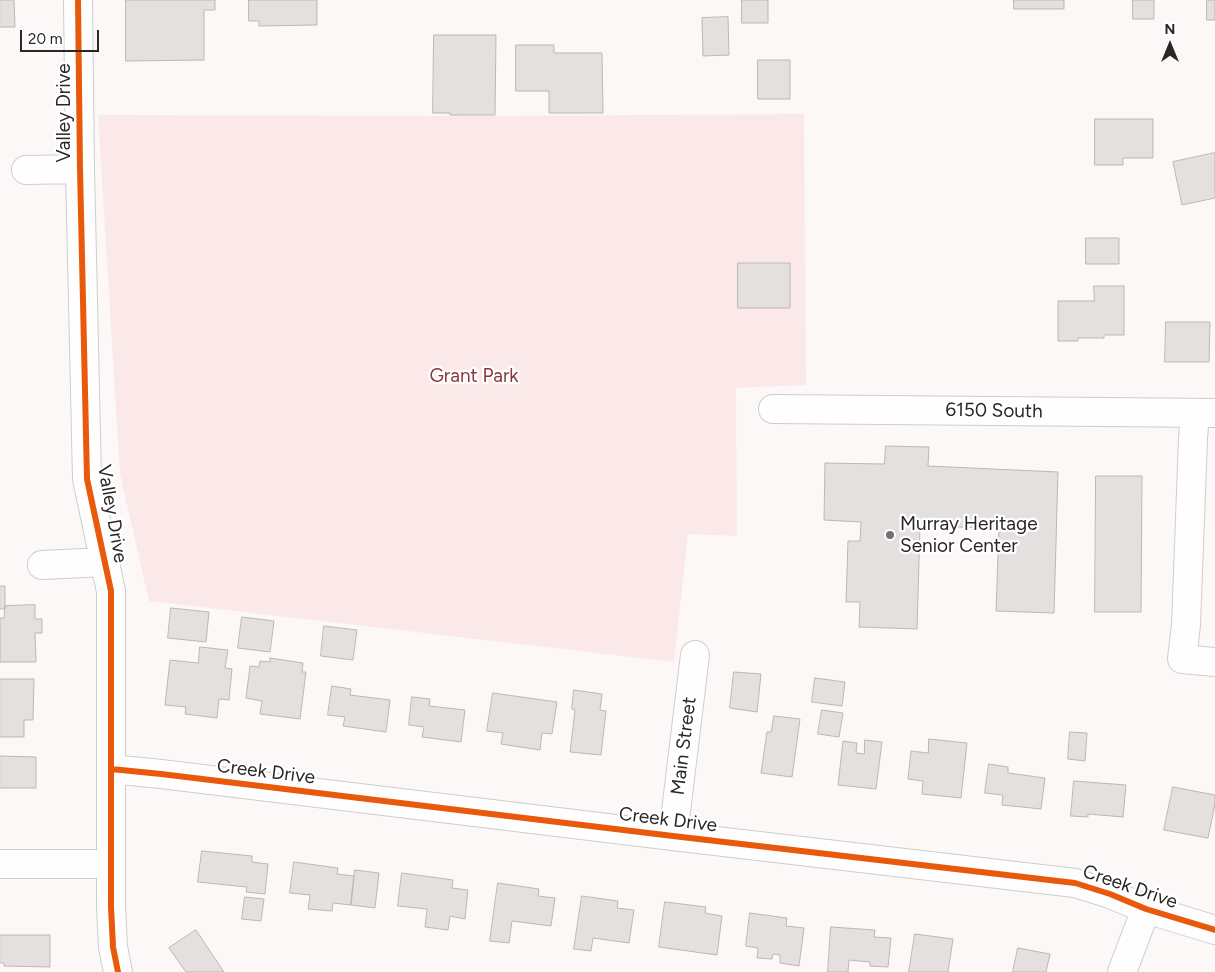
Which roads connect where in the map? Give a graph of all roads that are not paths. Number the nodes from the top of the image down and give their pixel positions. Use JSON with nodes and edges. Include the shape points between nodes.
{"nodes":[{"id":1,"x":78,"y":0,"type":"edge"},
{"id":2,"x":80,"y":169,"type":"junction"},
{"id":3,"x":26,"y":170,"type":"dead end"},
{"id":4,"x":773,"y":409,"type":"dead end"},
{"id":5,"x":1205,"y":413,"type":"edge"},
{"id":6,"x":105,"y":562,"type":"junction"},
{"id":7,"x":42,"y":565,"type":"dead end"},
{"id":8,"x":695,"y":655,"type":"dead end"},
{"id":9,"x":1215,"y":662,"type":"edge"},
{"id":10,"x":111,"y":769,"type":"junction"},
{"id":11,"x":673,"y":836,"type":"junction"},
{"id":12,"x":0,"y":864,"type":"edge"},
{"id":13,"x":111,"y":864,"type":"junction"},
{"id":14,"x":1146,"y":908,"type":"junction"},
{"id":15,"x":1215,"y":930,"type":"edge"},
{"id":16,"x":118,"y":972,"type":"edge"},
{"id":17,"x":1122,"y":972,"type":"edge"}],
"edges":[{"from":1,"to":2,"type":"street","name":"Valley Drive"},
{"from":2,"to":3,"type":"street"},
{"from":2,"to":6,"type":"street","name":"Valley Drive","via":[[87,479]]},
{"from":4,"to":5,"type":"street","name":"6150 South"},
{"from":5,"to":9,"type":"street","via":[[1193,439],[1182,659]]},
{"from":6,"to":7,"type":"street"},
{"from":6,"to":10,"type":"street","name":"Valley Drive","via":[[111,591]]},
{"from":8,"to":11,"type":"street","name":"Main Street"},
{"from":10,"to":11,"type":"street","name":"Creek Drive"},
{"from":10,"to":13,"type":"street","name":"Valley Drive"},
{"from":11,"to":14,"type":"street","name":"Creek Drive","via":[[1075,883]]},
{"from":12,"to":13,"type":"street"},
{"from":13,"to":16,"type":"street","name":"Valley Drive","via":[[110,907]]},
{"from":14,"to":15,"type":"street","name":"Creek Drive"},
{"from":14,"to":17,"type":"street"}]}
